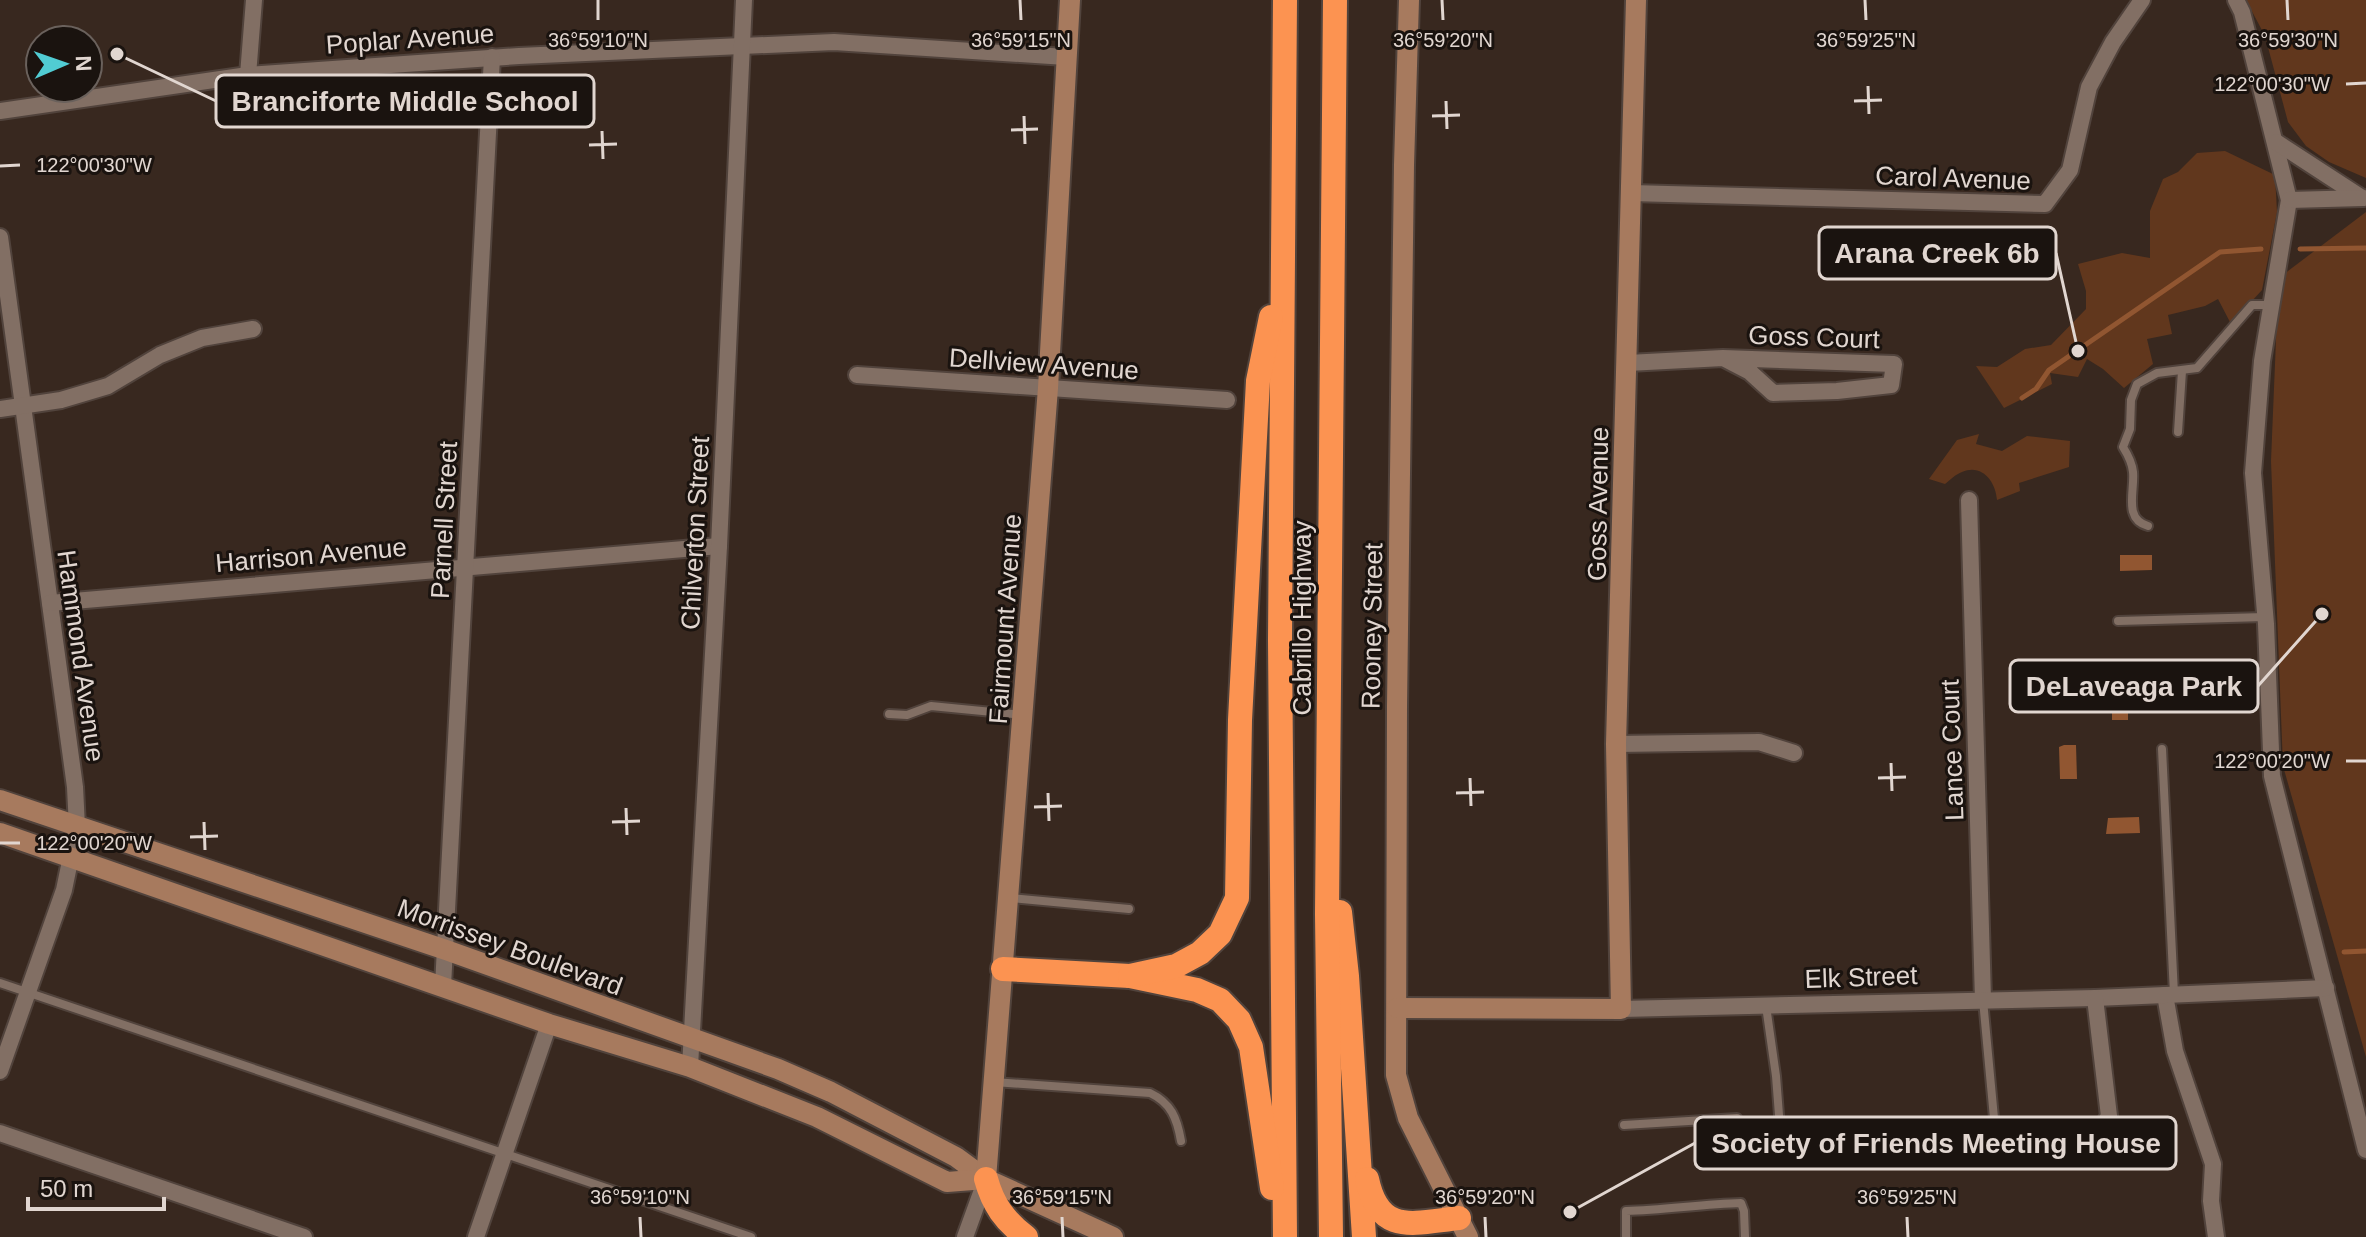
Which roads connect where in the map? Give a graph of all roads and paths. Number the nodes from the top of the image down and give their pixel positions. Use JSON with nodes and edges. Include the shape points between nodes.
{"nodes":[{"id":1,"x":254,"y":0,"type":"edge"},
{"id":2,"x":744,"y":0,"type":"edge"},
{"id":3,"x":1070,"y":0,"type":"edge"},
{"id":4,"x":1285,"y":0,"type":"edge"},
{"id":5,"x":1335,"y":0,"type":"edge"},
{"id":6,"x":1409,"y":0,"type":"edge"},
{"id":7,"x":1636,"y":0,"type":"edge"},
{"id":8,"x":2142,"y":0,"type":"edge"},
{"id":9,"x":2236,"y":0,"type":"edge"},
{"id":10,"x":741,"y":45,"type":"junction"},
{"id":11,"x":492,"y":57,"type":"junction"},
{"id":12,"x":1066,"y":57,"type":"junction"},
{"id":13,"x":248,"y":75,"type":"junction"},
{"id":14,"x":0,"y":111,"type":"edge"},
{"id":15,"x":2276,"y":142,"type":"junction"},
{"id":16,"x":1631,"y":193,"type":"junction"},
{"id":17,"x":2364,"y":198,"type":"edge"},
{"id":18,"x":2289,"y":200,"type":"junction"},
{"id":19,"x":0,"y":237,"type":"edge"},
{"id":20,"x":1283,"y":258,"type":"junction"},
{"id":21,"x":2,"y":262,"type":"edge"},
{"id":22,"x":2272,"y":305,"type":"junction"},
{"id":23,"x":253,"y":329,"type":"dead end"},
{"id":24,"x":1723,"y":358,"type":"junction"},
{"id":25,"x":1628,"y":363,"type":"junction"},
{"id":26,"x":2182,"y":371,"type":"junction"},
{"id":27,"x":857,"y":375,"type":"dead end"},
{"id":28,"x":1048,"y":388,"type":"junction"},
{"id":29,"x":1227,"y":400,"type":"dead end"},
{"id":30,"x":22,"y":406,"type":"junction"},
{"id":31,"x":0,"y":409,"type":"edge"},
{"id":32,"x":2178,"y":432,"type":"dead end"},
{"id":33,"x":1969,"y":500,"type":"dead end"},
{"id":34,"x":2148,"y":526,"type":"dead end"},
{"id":35,"x":719,"y":546,"type":"junction"},
{"id":36,"x":466,"y":566,"type":"junction"},
{"id":37,"x":50,"y":603,"type":"junction"},
{"id":38,"x":2265,"y":617,"type":"junction"},
{"id":39,"x":2118,"y":621,"type":"dead end"},
{"id":40,"x":889,"y":714,"type":"dead end"},
{"id":41,"x":1024,"y":715,"type":"junction"},
{"id":42,"x":1616,"y":744,"type":"junction"},
{"id":43,"x":2162,"y":749,"type":"dead end"},
{"id":44,"x":1794,"y":753,"type":"dead end"},
{"id":45,"x":0,"y":800,"type":"edge"},
{"id":46,"x":77,"y":827,"type":"junction"},
{"id":47,"x":0,"y":833,"type":"edge"},
{"id":48,"x":1329,"y":835,"type":"junction"},
{"id":49,"x":71,"y":857,"type":"junction"},
{"id":50,"x":1010,"y":898,"type":"junction"},
{"id":51,"x":1129,"y":909,"type":"dead end"},
{"id":52,"x":446,"y":950,"type":"junction"},
{"id":53,"x":1003,"y":969,"type":"junction"},
{"id":54,"x":1130,"y":976,"type":"junction"},
{"id":55,"x":0,"y":983,"type":"edge"},
{"id":56,"x":443,"y":986,"type":"junction"},
{"id":57,"x":2326,"y":988,"type":"junction"},
{"id":58,"x":28,"y":993,"type":"junction"},
{"id":59,"x":2169,"y":995,"type":"junction"},
{"id":60,"x":2095,"y":998,"type":"junction"},
{"id":61,"x":1983,"y":1000,"type":"junction"},
{"id":62,"x":1766,"y":1006,"type":"junction"},
{"id":63,"x":1397,"y":1008,"type":"junction"},
{"id":64,"x":1621,"y":1009,"type":"junction"},
{"id":65,"x":549,"y":1024,"type":"junction"},
{"id":66,"x":692,"y":1040,"type":"junction"},
{"id":67,"x":690,"y":1067,"type":"junction"},
{"id":68,"x":0,"y":1071,"type":"edge"},
{"id":69,"x":994,"y":1082,"type":"junction"},
{"id":70,"x":1737,"y":1118,"type":"dead end"},
{"id":71,"x":1357,"y":1119,"type":"junction"},
{"id":72,"x":1624,"y":1125,"type":"dead end"},
{"id":73,"x":1780,"y":1128,"type":"dead end"},
{"id":74,"x":0,"y":1133,"type":"edge"},
{"id":75,"x":1181,"y":1141,"type":"dead end"},
{"id":76,"x":1982,"y":1142,"type":"dead end"},
{"id":77,"x":2092,"y":1144,"type":"dead end"},
{"id":78,"x":2366,"y":1150,"type":"edge"},
{"id":79,"x":505,"y":1155,"type":"junction"},
{"id":80,"x":986,"y":1179,"type":"junction"},
{"id":81,"x":1463,"y":1228,"type":"edge"},
{"id":82,"x":304,"y":1237,"type":"edge"},
{"id":83,"x":476,"y":1237,"type":"edge"},
{"id":84,"x":751,"y":1237,"type":"edge"},
{"id":85,"x":965,"y":1237,"type":"edge"},
{"id":86,"x":1026,"y":1237,"type":"edge"},
{"id":87,"x":1113,"y":1237,"type":"edge"},
{"id":88,"x":1279,"y":1237,"type":"edge"},
{"id":89,"x":1285,"y":1237,"type":"edge"},
{"id":90,"x":1331,"y":1237,"type":"edge"},
{"id":91,"x":1364,"y":1237,"type":"edge"},
{"id":92,"x":1416,"y":1237,"type":"edge"},
{"id":93,"x":1626,"y":1237,"type":"edge"},
{"id":94,"x":1745,"y":1237,"type":"edge"},
{"id":95,"x":2216,"y":1237,"type":"edge"}],
"edges":[{"from":1,"to":13,"type":"street"},
{"from":2,"to":10,"type":"street","name":"Chilverton Street"},
{"from":3,"to":12,"type":"street","name":"Fairmount Avenue"},
{"from":4,"to":20,"type":"highway","name":"Cabrillo Highway"},
{"from":5,"to":48,"type":"highway","name":"Cabrillo Highway"},
{"from":6,"to":63,"type":"street","name":"Rooney Street"},
{"from":7,"to":16,"type":"street","name":"Goss Avenue"},
{"from":8,"to":16,"type":"street","name":"Carol Avenue","via":[[2089,87],[2070,170],[2045,204]]},
{"from":9,"to":15,"type":"street"},
{"from":10,"to":11,"type":"street","name":"Poplar Avenue"},
{"from":10,"to":12,"type":"street","name":"Poplar Avenue","via":[[834,42]]},
{"from":10,"to":35,"type":"street","name":"Chilverton Street"},
{"from":11,"to":13,"type":"street","name":"Poplar Avenue"},
{"from":11,"to":36,"type":"street","name":"Parnell Street"},
{"from":12,"to":28,"type":"street","name":"Fairmount Avenue"},
{"from":13,"to":14,"type":"street","name":"Poplar Avenue"},
{"from":15,"to":17,"type":"street"},
{"from":15,"to":18,"type":"street"},
{"from":16,"to":25,"type":"street","name":"Goss Avenue"},
{"from":17,"to":18,"type":"street"},
{"from":18,"to":22,"type":"street"},
{"from":19,"to":21,"type":"street","name":"Hammond Avenue"},
{"from":20,"to":54,"type":"highway","via":[[1258,381],[1240,720],[1237,898],[1227,922],[1200,953],[1176,966]]},
{"from":20,"to":89,"type":"highway","name":"Cabrillo Highway"},
{"from":21,"to":30,"type":"street","name":"Hammond Avenue"},
{"from":22,"to":26,"type":"lane","via":[[2252,305],[2203,363]]},
{"from":22,"to":38,"type":"street","via":[[2253,473]]},
{"from":23,"to":30,"type":"street","via":[[202,338],[108,386]]},
{"from":24,"to":24,"type":"street","name":"Goss Court","via":[[1750,372],[1773,393],[1891,385],[1894,364]]},
{"from":24,"to":25,"type":"street","name":"Goss Court"},
{"from":25,"to":42,"type":"street","name":"Goss Avenue"},
{"from":26,"to":32,"type":"lane"},
{"from":26,"to":34,"type":"lane","via":[[2146,377],[2133,392],[2123,447],[2133,469],[2133,515]]},
{"from":27,"to":28,"type":"street","name":"Dellview Avenue"},
{"from":28,"to":29,"type":"street","name":"Dellview Avenue"},
{"from":28,"to":41,"type":"street","name":"Fairmount Avenue"},
{"from":30,"to":31,"type":"street"},
{"from":30,"to":37,"type":"street","name":"Hammond Avenue"},
{"from":33,"to":61,"type":"street","name":"Lance Court"},
{"from":35,"to":36,"type":"street","name":"Harrison Avenue"},
{"from":35,"to":66,"type":"street","name":"Chilverton Street"},
{"from":36,"to":37,"type":"street","name":"Harrison Avenue"},
{"from":36,"to":52,"type":"street","name":"Parnell Street"},
{"from":37,"to":46,"type":"street","name":"Hammond Avenue"},
{"from":38,"to":39,"type":"lane"},
{"from":38,"to":57,"type":"street","via":[[2272,776]]},
{"from":40,"to":41,"type":"lane","via":[[907,715],[931,706]]},
{"from":41,"to":50,"type":"street","name":"Fairmount Avenue"},
{"from":42,"to":44,"type":"street","via":[[1759,742]]},
{"from":42,"to":64,"type":"street","name":"Goss Avenue"},
{"from":43,"to":59,"type":"lane"},
{"from":45,"to":46,"type":"street","name":"Morrissey Boulevard"},
{"from":46,"to":49,"type":"street","name":"Hammond Avenue"},
{"from":46,"to":52,"type":"street","name":"Morrissey Boulevard"},
{"from":47,"to":49,"type":"street","name":"Morrissey Boulevard"},
{"from":48,"to":71,"type":"highway","via":[[1346,963]]},
{"from":48,"to":90,"type":"highway","name":"Cabrillo Highway"},
{"from":49,"to":56,"type":"street","name":"Morrissey Boulevard"},
{"from":49,"to":58,"type":"street","name":"Hammond Avenue"},
{"from":50,"to":51,"type":"lane"},
{"from":50,"to":53,"type":"street","name":"Fairmount Avenue"},
{"from":52,"to":56,"type":"street","name":"Parnell Street"},
{"from":52,"to":66,"type":"street","name":"Morrissey Boulevard"},
{"from":53,"to":54,"type":"highway"},
{"from":53,"to":69,"type":"street","name":"Fairmount Avenue"},
{"from":54,"to":88,"type":"highway","via":[[1209,994],[1231,1009],[1246,1032]]},
{"from":55,"to":58,"type":"lane"},
{"from":56,"to":65,"type":"street","name":"Morrissey Boulevard"},
{"from":57,"to":59,"type":"street","name":"Elk Street"},
{"from":57,"to":78,"type":"street"},
{"from":58,"to":68,"type":"street","name":"Hammond Avenue"},
{"from":58,"to":79,"type":"lane"},
{"from":59,"to":60,"type":"street","name":"Elk Street"},
{"from":59,"to":95,"type":"street","via":[[2175,1051],[2213,1164]]},
{"from":60,"to":61,"type":"street","name":"Elk Street"},
{"from":60,"to":77,"type":"street","via":[[2109,1116]]},
{"from":61,"to":62,"type":"street","name":"Elk Street"},
{"from":61,"to":76,"type":"lane","via":[[1994,1118]]},
{"from":62,"to":64,"type":"street","name":"Elk Street"},
{"from":62,"to":73,"type":"lane"},
{"from":63,"to":64,"type":"street","name":"Elk Street"},
{"from":63,"to":81,"type":"street","name":"Rooney Street","via":[[1401,1099]]},
{"from":65,"to":67,"type":"street","name":"Morrissey Boulevard"},
{"from":65,"to":79,"type":"street"},
{"from":66,"to":67,"type":"street","name":"Chilverton Street"},
{"from":66,"to":80,"type":"street","name":"Morrissey Boulevard","via":[[831,1092],[956,1157]]},
{"from":67,"to":80,"type":"street","name":"Morrissey Boulevard","via":[[817,1117],[947,1182]]},
{"from":69,"to":75,"type":"lane","via":[[1150,1093],[1172,1109]]},
{"from":69,"to":80,"type":"street","name":"Fairmount Avenue"},
{"from":70,"to":72,"type":"lane"},
{"from":71,"to":81,"type":"highway","via":[[1368,1186],[1381,1212],[1400,1223]]},
{"from":71,"to":91,"type":"highway"},
{"from":74,"to":82,"type":"street"},
{"from":79,"to":83,"type":"street"},
{"from":79,"to":84,"type":"lane"},
{"from":80,"to":85,"type":"street","name":"Fairmount Avenue"},
{"from":80,"to":86,"type":"highway","via":[[991,1199],[1007,1223]]},
{"from":80,"to":87,"type":"street","name":"Morrissey Boulevard"},
{"from":81,"to":92,"type":"highway"},
{"from":93,"to":94,"type":"lane","via":[[1626,1211],[1741,1203]]}]}
